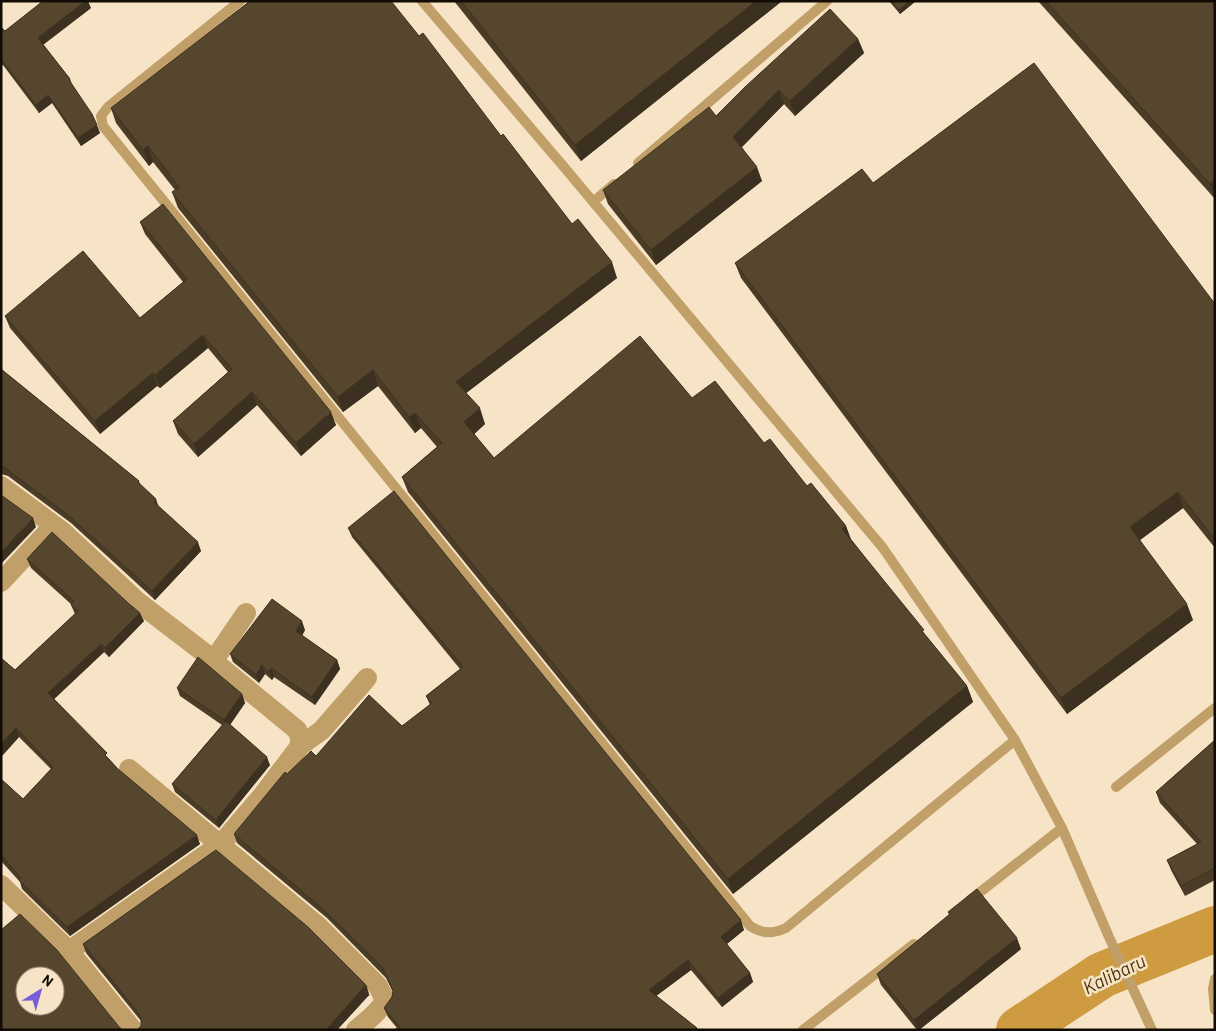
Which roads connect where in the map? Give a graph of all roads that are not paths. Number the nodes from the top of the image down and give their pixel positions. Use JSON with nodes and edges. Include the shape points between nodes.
{"nodes":[{"id":1,"x":240,"y":1,"type":"edge"},
{"id":2,"x":422,"y":1,"type":"edge"},
{"id":3,"x":827,"y":1,"type":"edge"},
{"id":4,"x":593,"y":202,"type":"junction"},
{"id":5,"x":1,"y":486,"type":"edge"},
{"id":6,"x":54,"y":525,"type":"junction"},
{"id":7,"x":1,"y":582,"type":"edge"},
{"id":8,"x":246,"y":613,"type":"dead end"},
{"id":9,"x":215,"y":662,"type":"junction"},
{"id":10,"x":367,"y":678,"type":"dead end"},
{"id":11,"x":1215,"y":708,"type":"edge"},
{"id":12,"x":1016,"y":740,"type":"junction"},
{"id":13,"x":300,"y":746,"type":"junction"},
{"id":14,"x":129,"y":770,"type":"dead end"},
{"id":15,"x":1116,"y":787,"type":"dead end"},
{"id":16,"x":1062,"y":828,"type":"junction"},
{"id":17,"x":220,"y":844,"type":"junction"},
{"id":18,"x":1,"y":884,"type":"edge"},
{"id":19,"x":960,"y":908,"type":"edge"},
{"id":20,"x":921,"y":938,"type":"edge"},
{"id":21,"x":69,"y":951,"type":"junction"},
{"id":22,"x":1215,"y":979,"type":"edge"},
{"id":23,"x":1215,"y":1010,"type":"edge"},
{"id":24,"x":133,"y":1030,"type":"edge"},
{"id":25,"x":356,"y":1030,"type":"edge"},
{"id":26,"x":803,"y":1030,"type":"edge"},
{"id":27,"x":1152,"y":1030,"type":"edge"}],
"edges":[{"from":1,"to":12,"type":"lane","via":[[108,107],[101,116],[103,126],[750,926],[768,934],[786,928]]},
{"from":2,"to":4,"type":"lane"},
{"from":3,"to":4,"type":"lane"},
{"from":4,"to":12,"type":"lane","via":[[883,548]]},
{"from":5,"to":6,"type":"street"},
{"from":6,"to":7,"type":"street"},
{"from":6,"to":9,"type":"street","via":[[138,602]]},
{"from":8,"to":9,"type":"street"},
{"from":9,"to":13,"type":"street","via":[[296,730]]},
{"from":10,"to":13,"type":"street","via":[[322,730]]},
{"from":11,"to":15,"type":"lane"},
{"from":12,"to":16,"type":"lane"},
{"from":13,"to":17,"type":"street"},
{"from":14,"to":17,"type":"street"},
{"from":16,"to":19,"type":"lane"},
{"from":16,"to":27,"type":"lane"},
{"from":17,"to":21,"type":"street"},
{"from":17,"to":25,"type":"street","via":[[319,927],[378,986],[384,1000],[379,1010]]},
{"from":18,"to":21,"type":"street"},
{"from":20,"to":26,"type":"lane"},
{"from":21,"to":24,"type":"street"},
{"from":22,"to":23,"type":"lane"}]}
